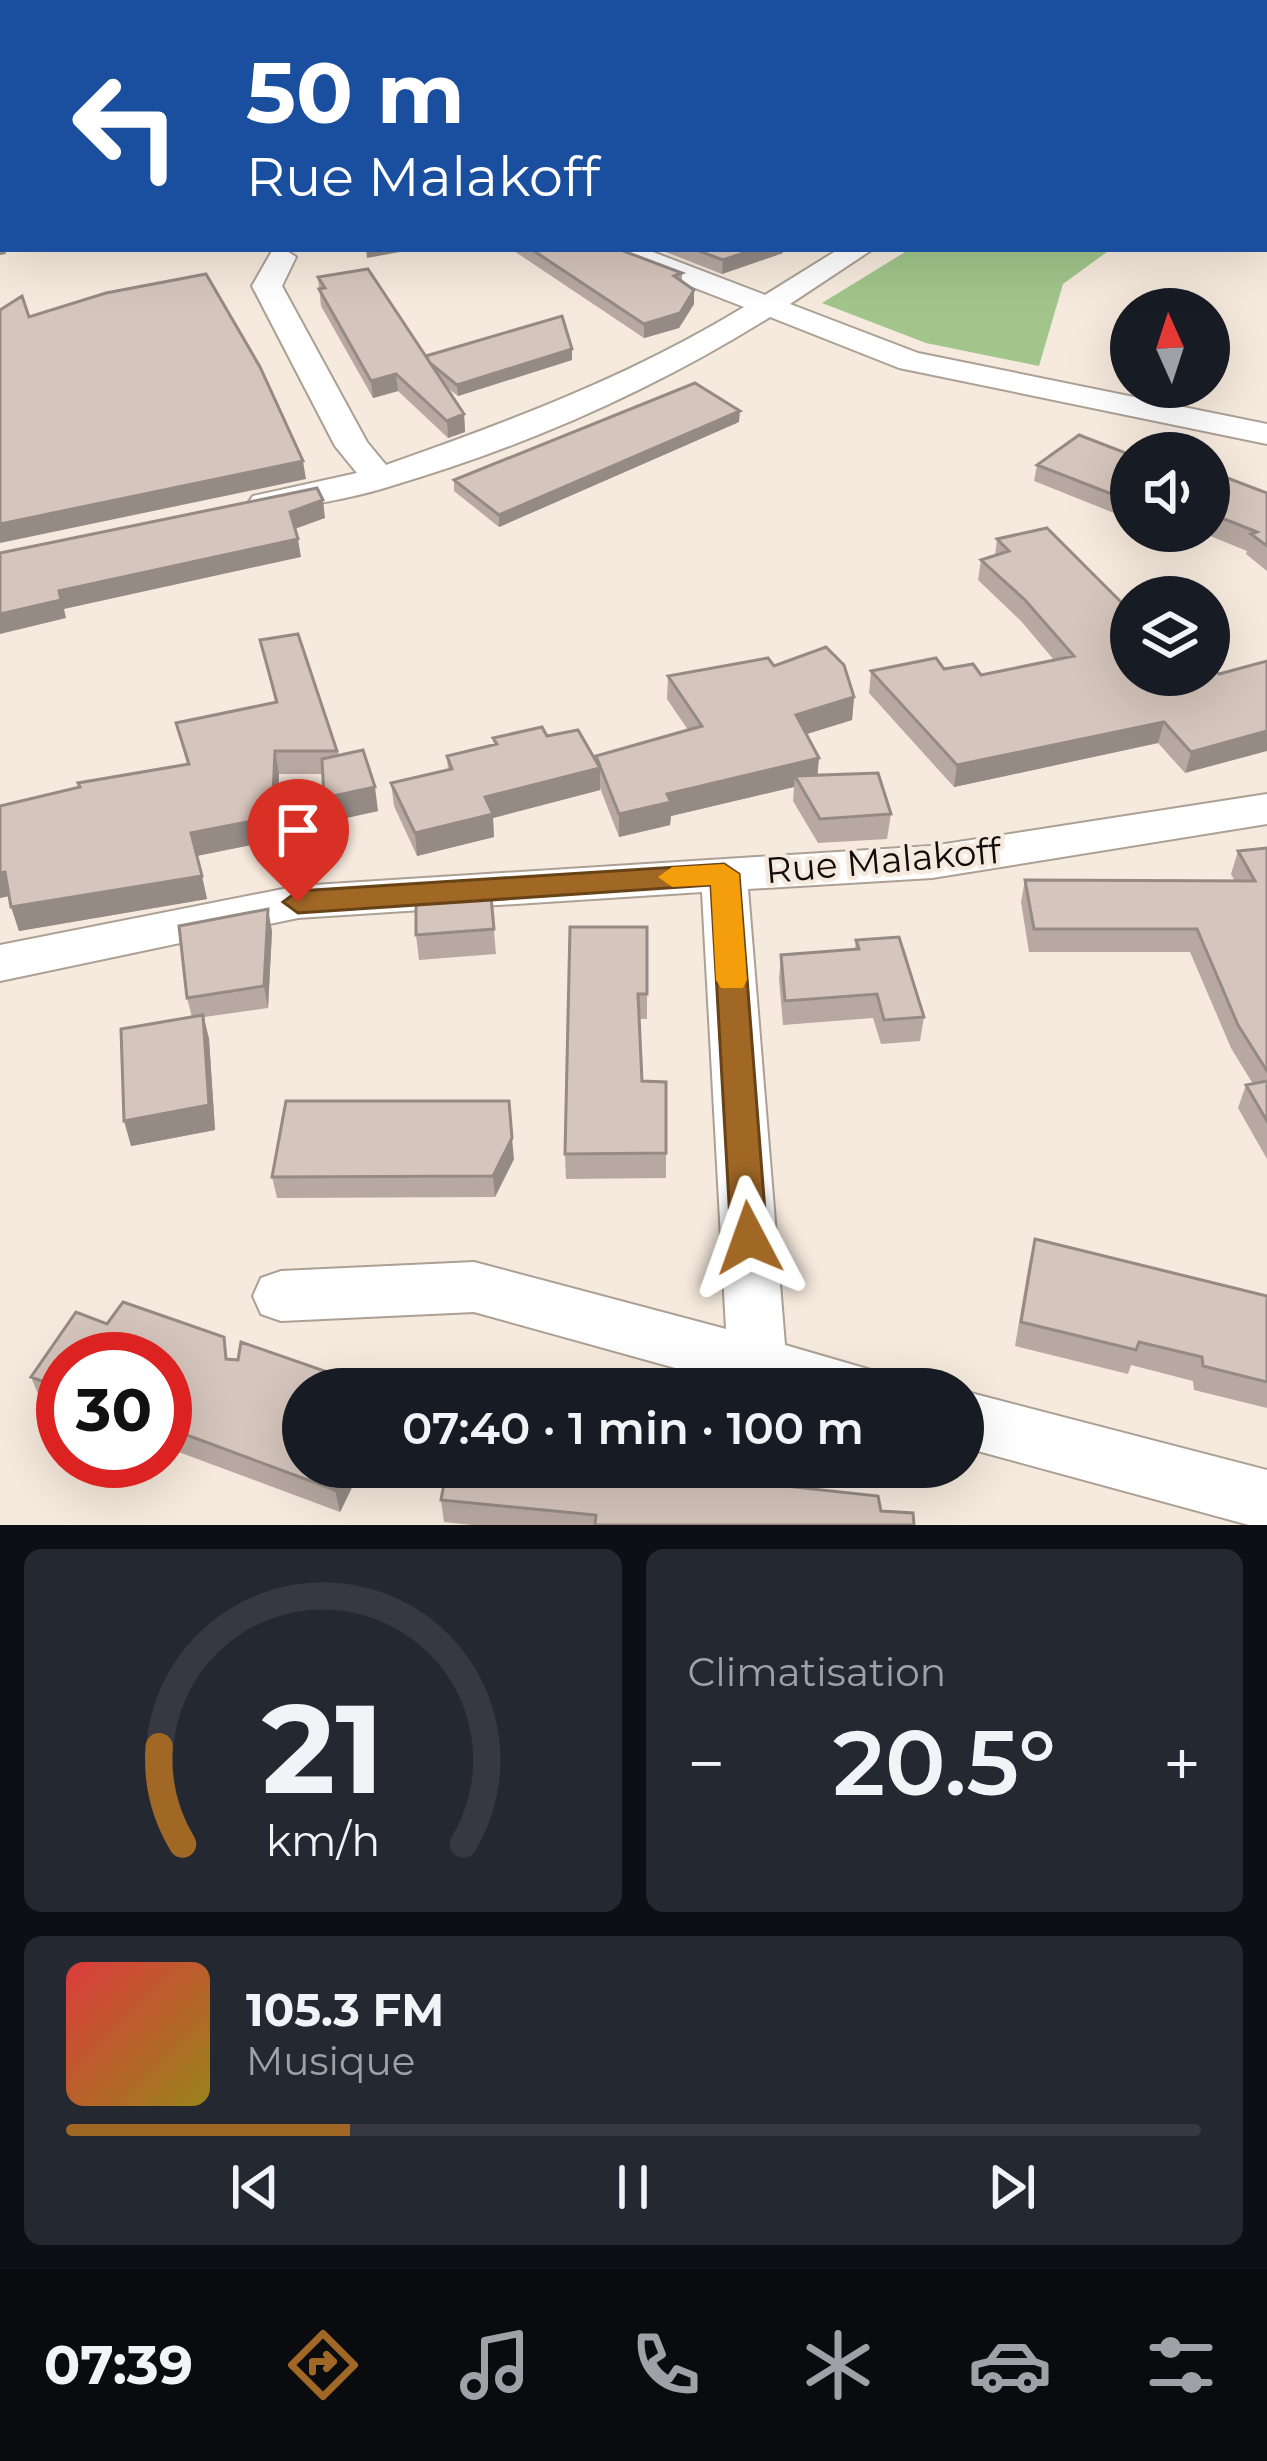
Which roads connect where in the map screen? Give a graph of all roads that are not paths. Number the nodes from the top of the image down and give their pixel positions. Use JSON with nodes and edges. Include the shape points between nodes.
{"nodes":[{"id":1,"x":628,"y":252,"type":"edge"},
{"id":2,"x":854,"y":252,"type":"edge"},
{"id":3,"x":282,"y":257,"type":"dead end"},
{"id":4,"x":770,"y":306,"type":"junction"},
{"id":5,"x":1267,"y":434,"type":"edge"},
{"id":6,"x":380,"y":479,"type":"junction"},
{"id":7,"x":224,"y":512,"type":"edge"},
{"id":8,"x":1267,"y":808,"type":"edge"},
{"id":9,"x":724,"y":874,"type":"junction"},
{"id":10,"x":0,"y":963,"type":"edge"},
{"id":11,"x":281,"y":1296,"type":"dead end"},
{"id":12,"x":757,"y":1364,"type":"junction"},
{"id":13,"x":772,"y":1368,"type":"edge"},
{"id":14,"x":984,"y":1425,"type":"edge"},
{"id":15,"x":1267,"y":1500,"type":"edge"}],
"edges":[{"from":1,"to":4,"type":"street"},
{"from":2,"to":4,"type":"street"},
{"from":3,"to":6,"type":"street","via":[[267,286],[352,446]]},
{"from":4,"to":5,"type":"street","via":[[910,362]]},
{"from":4,"to":6,"type":"street","via":[[682,358],[550,418]]},
{"from":6,"to":7,"type":"street"},
{"from":8,"to":9,"type":"street","name":"Rue Malakoff","via":[[932,862]]},
{"from":9,"to":10,"type":"street","name":"Rue Malakoff","via":[[298,902]]},
{"from":9,"to":12,"type":"street"},
{"from":11,"to":12,"type":"street","via":[[474,1287]]},
{"from":12,"to":13,"type":"street"},
{"from":14,"to":15,"type":"street"}]}
